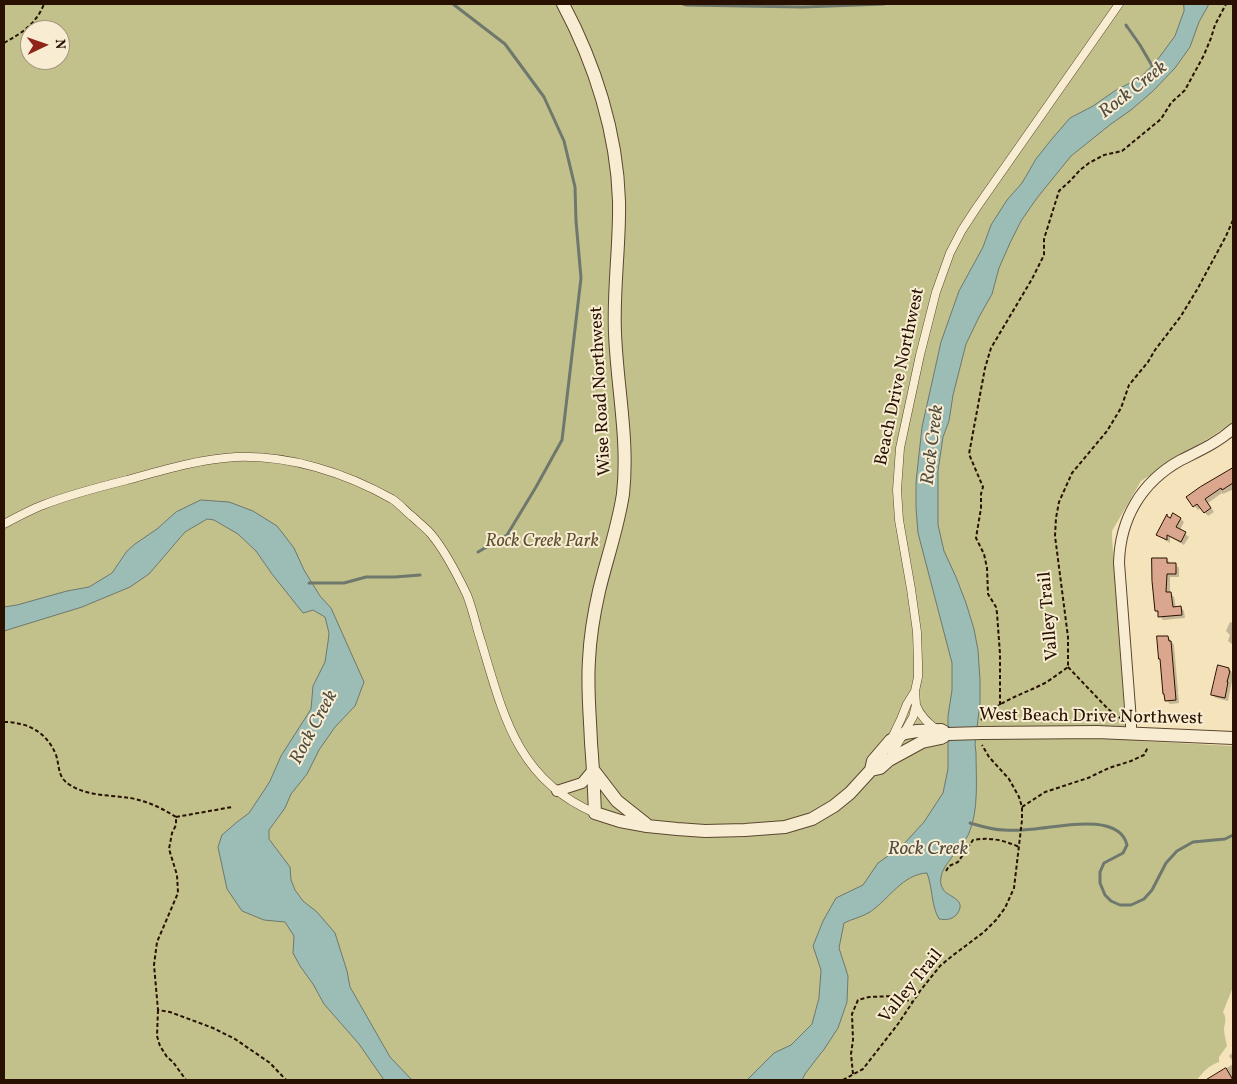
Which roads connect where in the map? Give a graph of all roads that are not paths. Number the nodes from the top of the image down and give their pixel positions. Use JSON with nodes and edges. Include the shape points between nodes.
{"nodes":[{"id":1,"x":563,"y":4,"type":"edge"},
{"id":2,"x":1119,"y":4,"type":"edge"},
{"id":3,"x":1233,"y":429,"type":"edge"},
{"id":4,"x":4,"y":524,"type":"edge"},
{"id":5,"x":915,"y":690,"type":"junction"},
{"id":6,"x":916,"y":706,"type":"junction"},
{"id":7,"x":901,"y":719,"type":"junction"},
{"id":8,"x":942,"y":732,"type":"junction"},
{"id":9,"x":905,"y":733,"type":"junction"},
{"id":10,"x":1130,"y":734,"type":"junction"},
{"id":11,"x":1233,"y":738,"type":"edge"},
{"id":12,"x":890,"y":740,"type":"junction"},
{"id":13,"x":922,"y":742,"type":"junction"},
{"id":14,"x":889,"y":760,"type":"junction"},
{"id":15,"x":593,"y":770,"type":"junction"},
{"id":16,"x":871,"y":770,"type":"junction"},
{"id":17,"x":557,"y":791,"type":"junction"},
{"id":18,"x":595,"y":813,"type":"junction"},
{"id":19,"x":648,"y":826,"type":"junction"}],
"edges":[{"from":1,"to":15,"type":"street","name":"Wise Road Northwest","via":[[584,48],[604,106],[616,163],[619,200],[615,331],[625,469],[618,524],[598,596],[590,646],[588,696]]},
{"from":2,"to":5,"type":"street","name":"Beach Drive Northwest","via":[[962,230],[936,292],[900,448],[897,490],[917,632],[918,677]]},
{"from":3,"to":10,"type":"street","via":[[1157,477],[1137,500],[1124,528],[1119,564]]},
{"from":4,"to":17,"type":"street","name":"Beach Drive Northwest","via":[[42,505],[92,490],[188,463],[236,457],[274,458],[304,464],[344,476],[394,500],[430,532],[452,565],[468,598],[509,726],[523,754]]},
{"from":5,"to":6,"type":"street","name":"Beach Drive Northwest"},
{"from":5,"to":7,"type":"street","name":"Beach Drive Northwest"},
{"from":6,"to":8,"type":"street","via":[[923,718]]},
{"from":6,"to":9,"type":"street","name":"Beach Drive Northwest"},
{"from":7,"to":9,"type":"street"},
{"from":7,"to":12,"type":"street","name":"Beach Drive Northwest"},
{"from":8,"to":9,"type":"street","name":"West Beach Drive Northwest"},
{"from":8,"to":10,"type":"street","name":"West Beach Drive Northwest","bridge":true},
{"from":8,"to":13,"type":"street","name":"West Beach Drive Northwest","via":[[941,738]]},
{"from":9,"to":12,"type":"street","name":"West Beach Drive Northwest"},
{"from":9,"to":13,"type":"street","via":[[909,738]]},
{"from":9,"to":14,"type":"street","name":"Beach Drive Northwest"},
{"from":10,"to":11,"type":"street","name":"West Beach Drive Northwest"},
{"from":12,"to":16,"type":"street","name":"Beach Drive Northwest","via":[[873,760]]},
{"from":13,"to":14,"type":"street","name":"West Beach Drive Northwest"},
{"from":14,"to":16,"type":"street","name":"Beach Drive Northwest","via":[[880,768]]},
{"from":15,"to":17,"type":"street","via":[[582,783]]},
{"from":15,"to":18,"type":"street","name":"Wise Road Northwest"},
{"from":15,"to":19,"type":"street","via":[[617,801]]},
{"from":16,"to":19,"type":"street","name":"Beach Drive Northwest","via":[[834,806],[785,827],[705,830]]},
{"from":17,"to":18,"type":"street","name":"Beach Drive Northwest"},
{"from":18,"to":19,"type":"street","name":"Beach Drive Northwest"}]}
